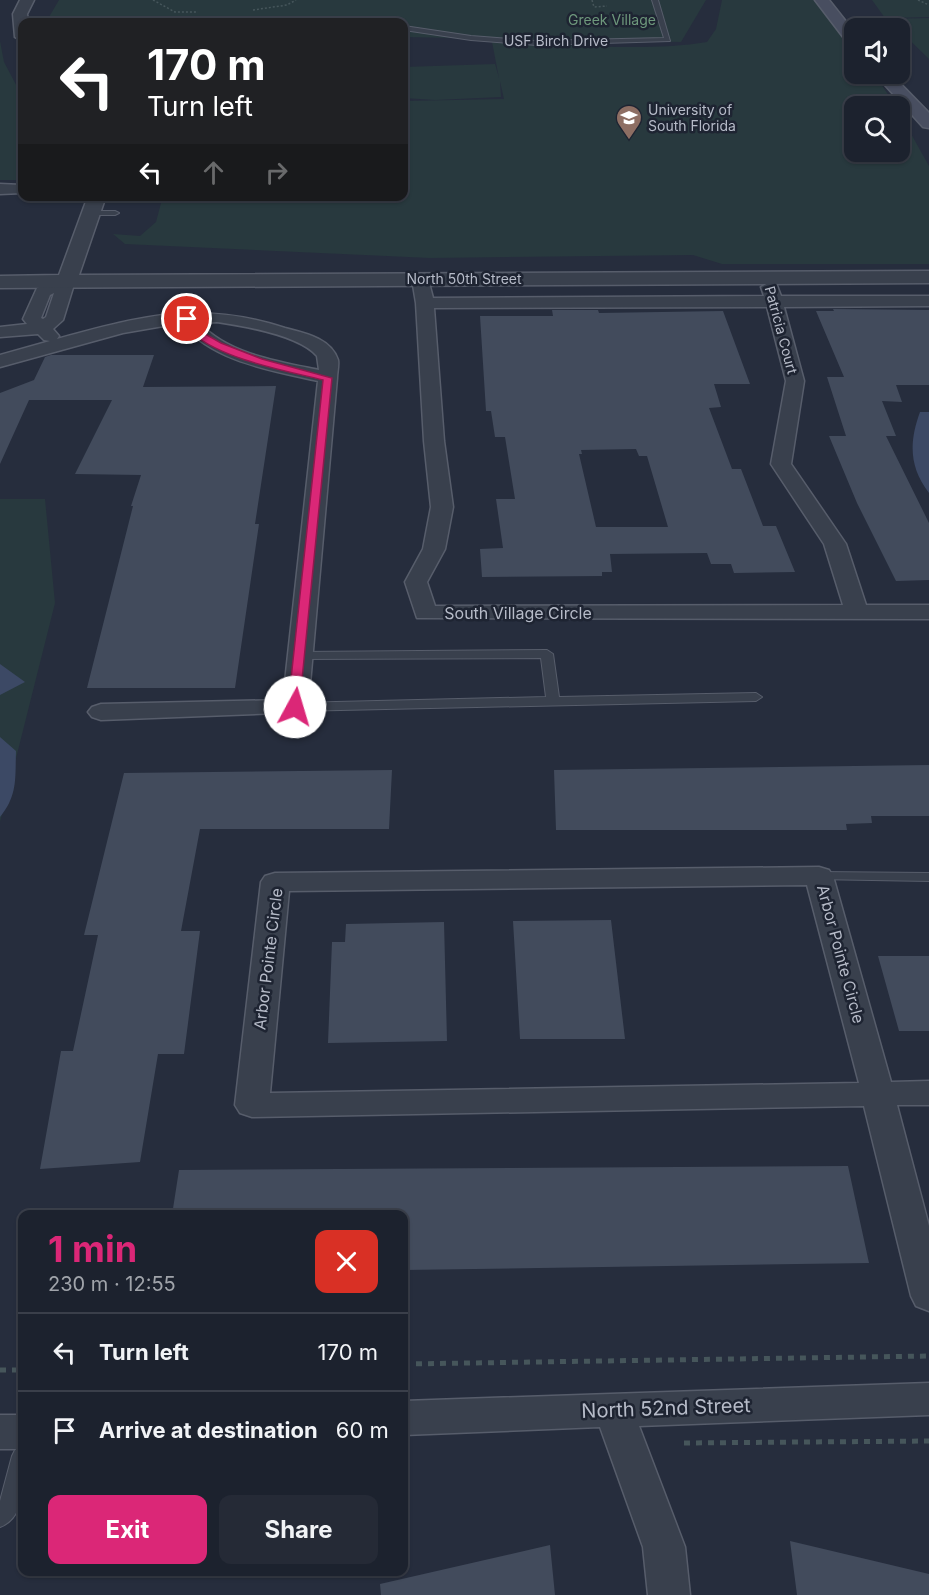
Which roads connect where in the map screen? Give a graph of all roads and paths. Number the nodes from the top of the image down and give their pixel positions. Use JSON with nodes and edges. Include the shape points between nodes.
{"nodes":[{"id":1,"x":27,"y":0,"type":"edge"},
{"id":2,"x":592,"y":0,"type":"edge"},
{"id":3,"x":655,"y":0,"type":"edge"},
{"id":4,"x":822,"y":0,"type":"edge"},
{"id":5,"x":918,"y":0,"type":"edge"},
{"id":6,"x":929,"y":5,"type":"edge"},
{"id":7,"x":607,"y":6,"type":"dead end"},
{"id":8,"x":20,"y":18,"type":"edge"},
{"id":9,"x":408,"y":29,"type":"edge"},
{"id":10,"x":844,"y":29,"type":"edge"},
{"id":11,"x":892,"y":84,"type":"edge"},
{"id":12,"x":929,"y":123,"type":"edge"},
{"id":13,"x":0,"y":189,"type":"edge"},
{"id":14,"x":18,"y":189,"type":"edge"},
{"id":15,"x":95,"y":205,"type":"edge"},
{"id":16,"x":115,"y":213,"type":"dead end"},
{"id":17,"x":929,"y":277,"type":"edge"},
{"id":18,"x":767,"y":278,"type":"junction"},
{"id":19,"x":420,"y":279,"type":"junction"},
{"id":20,"x":67,"y":281,"type":"junction"},
{"id":21,"x":0,"y":282,"type":"edge"},
{"id":22,"x":929,"y":302,"type":"edge"},
{"id":23,"x":425,"y":303,"type":"junction"},
{"id":24,"x":776,"y":303,"type":"junction"},
{"id":25,"x":187,"y":319,"type":"junction"},
{"id":26,"x":43,"y":328,"type":"junction"},
{"id":27,"x":0,"y":332,"type":"edge"},
{"id":28,"x":58,"y":346,"type":"junction"},
{"id":29,"x":0,"y":361,"type":"edge"},
{"id":30,"x":327,"y":378,"type":"junction"},
{"id":31,"x":929,"y":612,"type":"edge"},
{"id":32,"x":857,"y":613,"type":"junction"},
{"id":33,"x":300,"y":656,"type":"junction"},
{"id":34,"x":756,"y":697,"type":"dead end"},
{"id":35,"x":553,"y":701,"type":"junction"},
{"id":36,"x":295,"y":707,"type":"junction"},
{"id":37,"x":101,"y":712,"type":"dead end"},
{"id":38,"x":819,"y":876,"type":"junction"},
{"id":39,"x":929,"y":877,"type":"edge"},
{"id":40,"x":929,"y":1093,"type":"edge"},
{"id":41,"x":878,"y":1094,"type":"junction"},
{"id":42,"x":929,"y":1296,"type":"edge"},
{"id":43,"x":929,"y":1356,"type":"edge"},
{"id":44,"x":408,"y":1364,"type":"edge"},
{"id":45,"x":0,"y":1370,"type":"edge"},
{"id":46,"x":18,"y":1370,"type":"edge"},
{"id":47,"x":929,"y":1399,"type":"edge"},
{"id":48,"x":616,"y":1410,"type":"junction"},
{"id":49,"x":408,"y":1418,"type":"edge"},
{"id":50,"x":0,"y":1432,"type":"edge"},
{"id":51,"x":18,"y":1432,"type":"edge"},
{"id":52,"x":929,"y":1440,"type":"edge"},
{"id":53,"x":681,"y":1442,"type":"dead end"},
{"id":54,"x":18,"y":1473,"type":"edge"},
{"id":55,"x":0,"y":1518,"type":"edge"},
{"id":56,"x":669,"y":1595,"type":"edge"}],
"edges":[{"from":1,"to":8,"type":"street"},
{"from":2,"to":7,"type":"path","via":[[594,6]]},
{"from":3,"to":9,"type":"lane","name":"USF Birch Drive","via":[[668,40],[536,43]]},
{"from":4,"to":10,"type":"main road"},
{"from":5,"to":6,"type":"path"},
{"from":11,"to":12,"type":"main road"},
{"from":13,"to":14,"type":"street"},
{"from":15,"to":16,"type":"lane"},
{"from":15,"to":20,"type":"street"},
{"from":17,"to":18,"type":"street","name":"North 50th Street"},
{"from":18,"to":19,"type":"street","name":"North 50th Street"},
{"from":18,"to":24,"type":"street","name":"Patricia Court"},
{"from":19,"to":20,"type":"street","name":"North 50th Street"},
{"from":19,"to":23,"type":"street","name":"South Village Circle"},
{"from":20,"to":21,"type":"street","name":"North 50th Street"},
{"from":20,"to":26,"type":"street","via":[[54,320]]},
{"from":22,"to":24,"type":"street"},
{"from":23,"to":24,"type":"street"},
{"from":23,"to":32,"type":"street","name":"South Village Circle","via":[[442,507],[434,549],[416,582],[425,614]]},
{"from":24,"to":32,"type":"street","name":"Patricia Court","via":[[795,381],[781,464],[835,544]]},
{"from":25,"to":28,"type":"street","via":[[149,321]]},
{"from":25,"to":30,"type":"street","via":[[195,332],[218,345],[258,361]]},
{"from":25,"to":30,"type":"street","via":[[244,320],[309,340],[325,351],[329,361]]},
{"from":26,"to":27,"type":"street"},
{"from":26,"to":28,"type":"street"},
{"from":28,"to":29,"type":"street"},
{"from":30,"to":33,"type":"street"},
{"from":31,"to":32,"type":"street","name":"South Village Circle"},
{"from":33,"to":35,"type":"lane","via":[[547,654]]},
{"from":33,"to":36,"type":"street"},
{"from":34,"to":35,"type":"lane"},
{"from":35,"to":36,"type":"lane"},
{"from":36,"to":37,"type":"street"},
{"from":38,"to":39,"type":"lane"},
{"from":38,"to":41,"type":"street","name":"Arbor Pointe Circle"},
{"from":38,"to":41,"type":"street","name":"Arbor Pointe Circle","via":[[275,882],[252,1105]]},
{"from":40,"to":41,"type":"street","name":"Arbor Pointe Circle"},
{"from":41,"to":42,"type":"street","name":"Arbor Pointe Circle"},
{"from":43,"to":44,"type":"path"},
{"from":45,"to":46,"type":"path"},
{"from":47,"to":48,"type":"street","name":"North 52nd Street"},
{"from":48,"to":49,"type":"street","name":"North 52nd Street"},
{"from":48,"to":56,"type":"street","via":[[622,1438],[664,1547]]},
{"from":50,"to":51,"type":"street"},
{"from":52,"to":53,"type":"path","via":[[690,1446]]},
{"from":54,"to":55,"type":"lane","via":[[13,1494]]}]}
